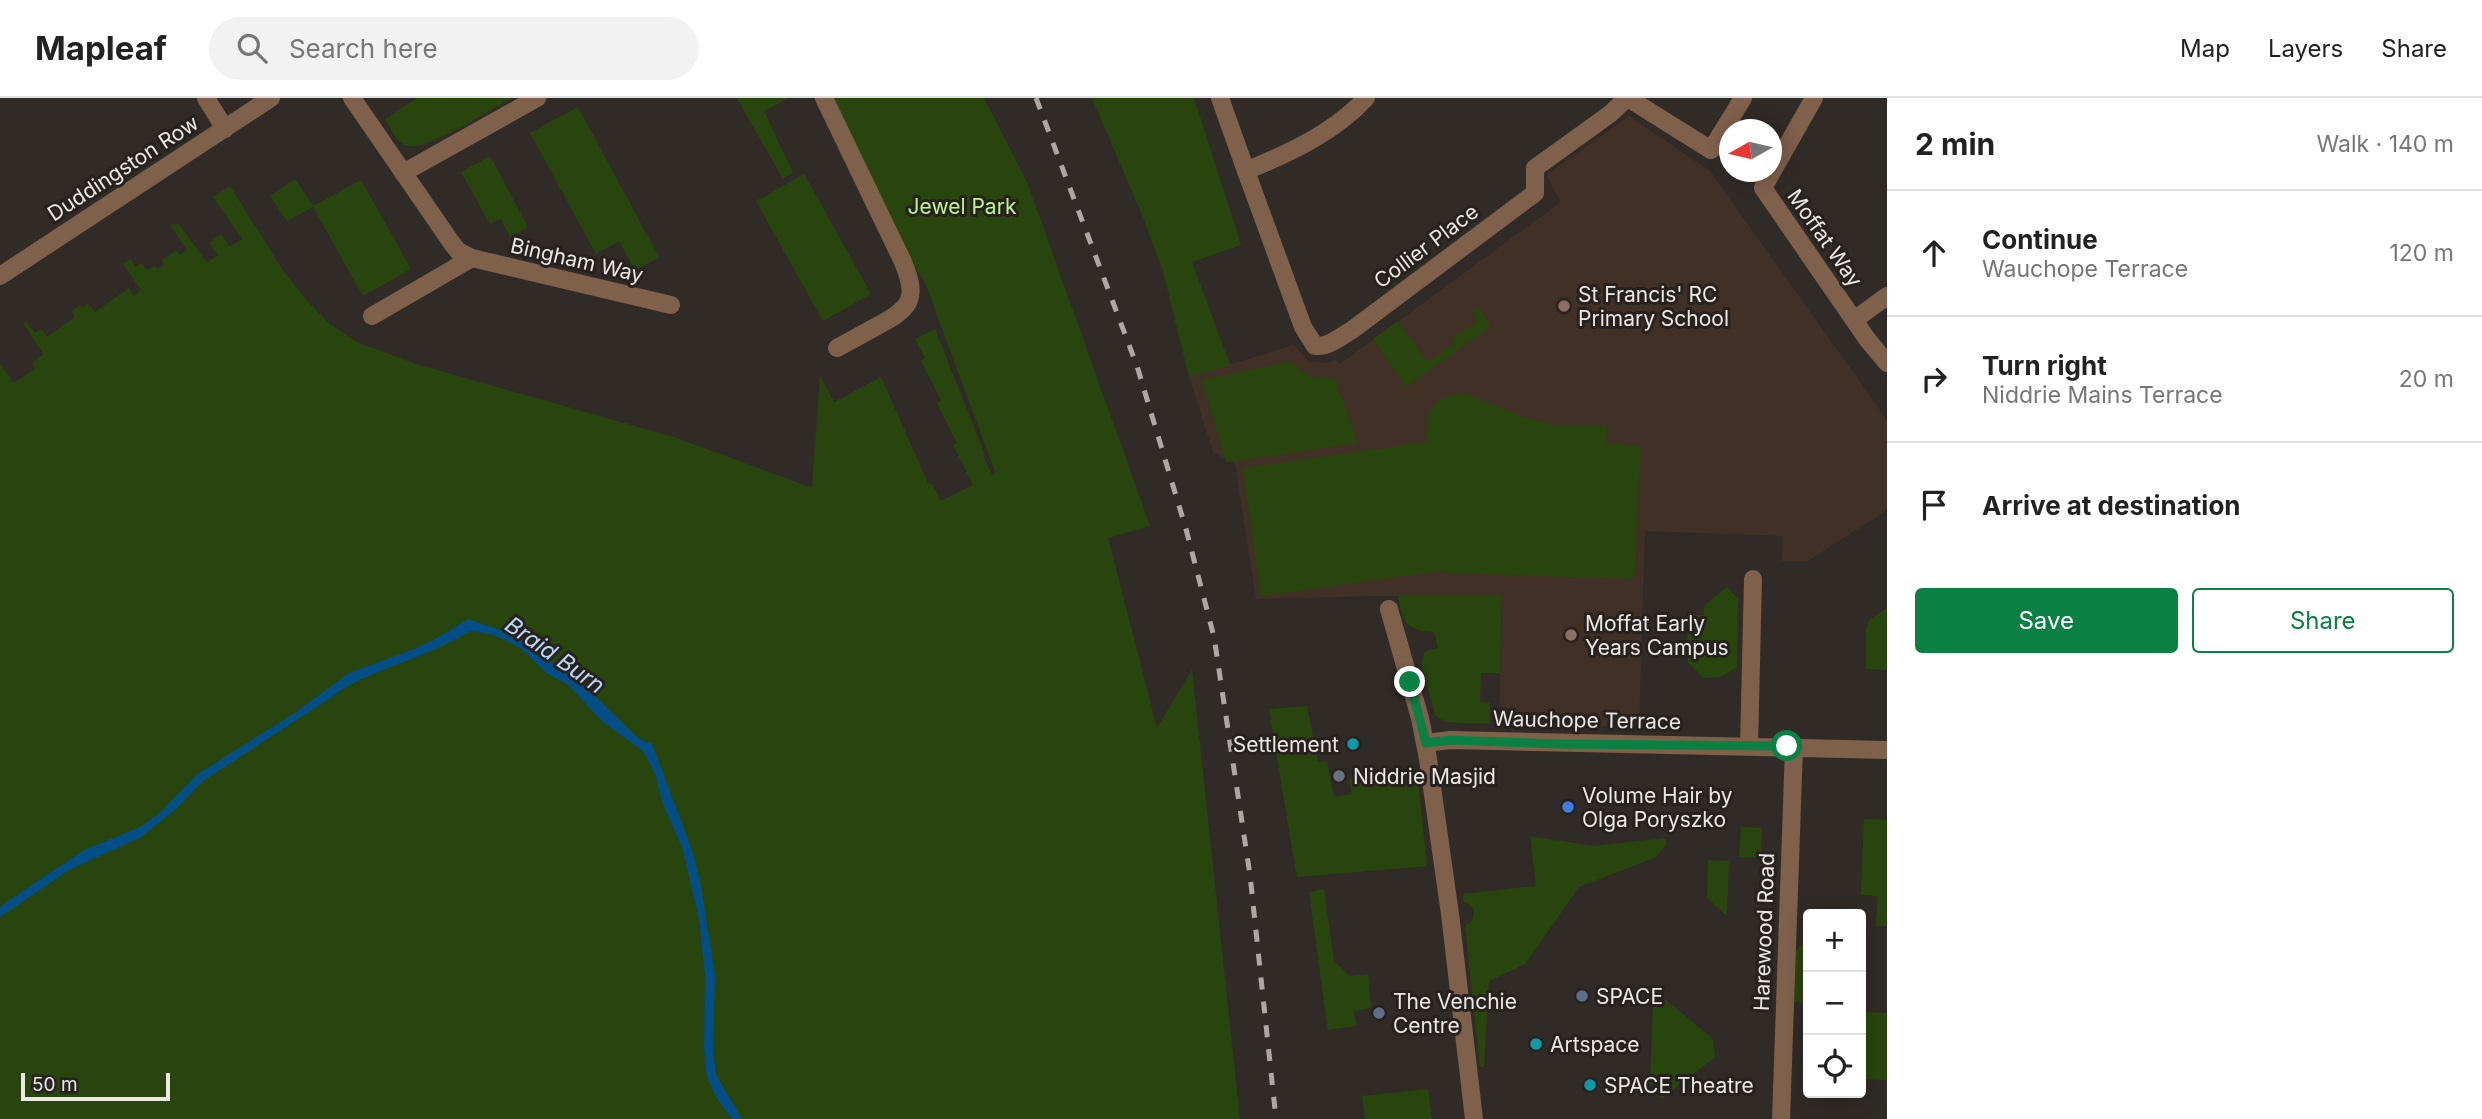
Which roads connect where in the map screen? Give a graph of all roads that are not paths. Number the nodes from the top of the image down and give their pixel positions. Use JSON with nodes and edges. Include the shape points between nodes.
{"nodes":[{"id":1,"x":206,"y":98,"type":"edge"},
{"id":2,"x":271,"y":98,"type":"edge"},
{"id":3,"x":352,"y":98,"type":"edge"},
{"id":4,"x":537,"y":98,"type":"edge"},
{"id":5,"x":824,"y":98,"type":"edge"},
{"id":6,"x":1220,"y":98,"type":"edge"},
{"id":7,"x":1366,"y":98,"type":"edge"},
{"id":8,"x":1628,"y":98,"type":"edge"},
{"id":9,"x":1743,"y":98,"type":"edge"},
{"id":10,"x":1814,"y":98,"type":"edge"},
{"id":11,"x":225,"y":129,"type":"junction"},
{"id":12,"x":1246,"y":171,"type":"junction"},
{"id":13,"x":402,"y":173,"type":"junction"},
{"id":14,"x":472,"y":258,"type":"junction"},
{"id":15,"x":0,"y":276,"type":"edge"},
{"id":16,"x":1887,"y":296,"type":"edge"},
{"id":17,"x":671,"y":305,"type":"dead end"},
{"id":18,"x":372,"y":316,"type":"dead end"},
{"id":19,"x":1854,"y":320,"type":"junction"},
{"id":20,"x":837,"y":348,"type":"dead end"},
{"id":21,"x":1887,"y":363,"type":"edge"},
{"id":22,"x":1753,"y":579,"type":"dead end"},
{"id":23,"x":1389,"y":609,"type":"dead end"},
{"id":24,"x":1426,"y":743,"type":"junction"},
{"id":25,"x":1749,"y":746,"type":"junction"},
{"id":26,"x":1790,"y":747,"type":"junction"},
{"id":27,"x":1887,"y":750,"type":"edge"},
{"id":28,"x":1474,"y":1119,"type":"edge"},
{"id":29,"x":1781,"y":1119,"type":"edge"}],
"edges":[{"from":1,"to":11,"type":"street"},
{"from":2,"to":11,"type":"street","name":"Duddingston Row"},
{"from":3,"to":13,"type":"street","name":"Bingham Way"},
{"from":4,"to":13,"type":"street"},
{"from":5,"to":20,"type":"street","via":[[903,262],[910,288],[909,302],[901,313]]},
{"from":6,"to":12,"type":"street"},
{"from":7,"to":12,"type":"street","via":[[1351,114],[1292,152]]},
{"from":8,"to":9,"type":"street","name":"Collier Place","via":[[1711,150]]},
{"from":8,"to":12,"type":"street","name":"Collier Place","via":[[1535,168],[1535,193],[1322,346],[1315,346],[1308,337]]},
{"from":10,"to":19,"type":"street","name":"Moffat Way","via":[[1763,188]]},
{"from":11,"to":15,"type":"street","name":"Duddingston Row"},
{"from":13,"to":14,"type":"street","name":"Bingham Way","via":[[458,251]]},
{"from":14,"to":17,"type":"street","name":"Bingham Way"},
{"from":14,"to":18,"type":"street"},
{"from":16,"to":19,"type":"street"},
{"from":19,"to":21,"type":"street","name":"Moffat Way"},
{"from":22,"to":25,"type":"street"},
{"from":23,"to":24,"type":"street"},
{"from":24,"to":25,"type":"street","name":"Wauchope Terrace"},
{"from":24,"to":28,"type":"street"},
{"from":25,"to":26,"type":"street","name":"Wauchope Terrace"},
{"from":26,"to":27,"type":"street","name":"Wauchope Terrace"},
{"from":26,"to":29,"type":"street","name":"Harewood Road"}]}
